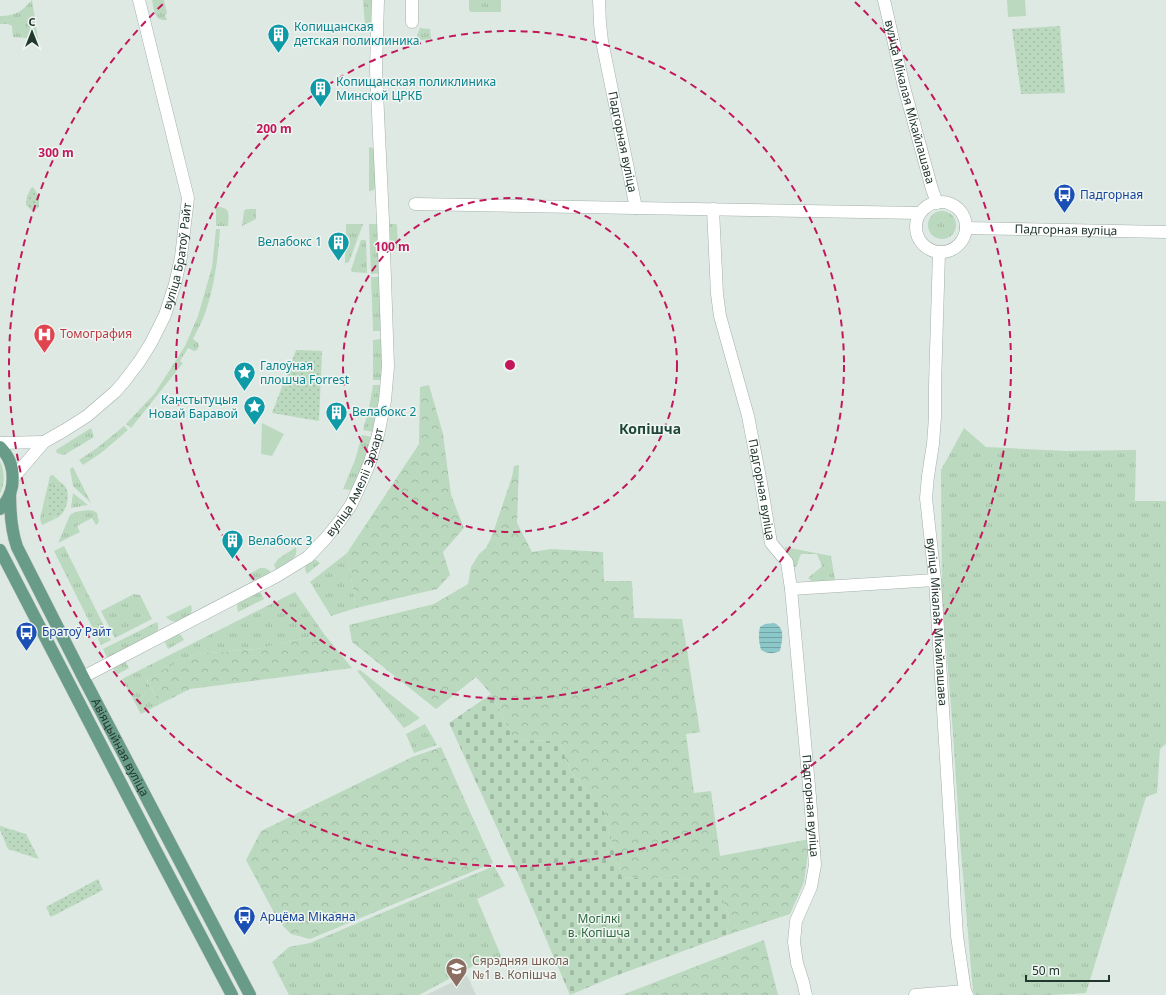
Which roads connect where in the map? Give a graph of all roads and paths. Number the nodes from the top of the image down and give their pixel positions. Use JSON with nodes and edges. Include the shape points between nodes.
{"nodes":[{"id":1,"x":139,"y":0,"type":"edge"},
{"id":2,"x":378,"y":0,"type":"edge"},
{"id":3,"x":412,"y":0,"type":"edge"},
{"id":4,"x":600,"y":0,"type":"edge"},
{"id":5,"x":884,"y":0,"type":"edge"},
{"id":6,"x":412,"y":22,"type":"dead end"},
{"id":7,"x":937,"y":202,"type":"junction"},
{"id":8,"x":416,"y":204,"type":"dead end"},
{"id":9,"x":636,"y":208,"type":"junction"},
{"id":10,"x":713,"y":209,"type":"junction"},
{"id":11,"x":920,"y":213,"type":"junction"},
{"id":12,"x":966,"y":228,"type":"junction"},
{"id":13,"x":1166,"y":232,"type":"edge"},
{"id":14,"x":939,"y":252,"type":"junction"},
{"id":15,"x":44,"y":442,"type":"junction"},
{"id":16,"x":0,"y":443,"type":"edge"},
{"id":17,"x":0,"y":447,"type":"edge"},
{"id":18,"x":13,"y":478,"type":"junction"},
{"id":19,"x":10,"y":494,"type":"junction"},
{"id":20,"x":0,"y":509,"type":"edge"},
{"id":21,"x":0,"y":550,"type":"edge"},
{"id":22,"x":935,"y":580,"type":"junction"},
{"id":23,"x":791,"y":589,"type":"junction"},
{"id":24,"x":83,"y":677,"type":"junction"},
{"id":25,"x":966,"y":993,"type":"edge"},
{"id":26,"x":232,"y":995,"type":"edge"},
{"id":27,"x":250,"y":995,"type":"edge"},
{"id":28,"x":806,"y":995,"type":"edge"},
{"id":29,"x":915,"y":995,"type":"edge"}],
"edges":[{"from":1,"to":15,"type":"street","name":"вуліца Братоў Райт","via":[[188,198],[181,257],[165,315],[152,343],[139,362],[115,392],[87,416]]},
{"from":2,"to":24,"type":"street","name":"вуліца Амеліі Эрхарт","via":[[376,70],[388,366],[385,401],[378,435],[363,479],[339,522],[308,557],[277,576]]},
{"from":3,"to":6,"type":"street"},
{"from":4,"to":9,"type":"street","name":"Падгорная вуліца","via":[[602,40]]},
{"from":5,"to":7,"type":"street","name":"вуліца Мікалая Міхайлашава","via":[[904,87]]},
{"from":7,"to":11,"type":"street"},
{"from":7,"to":12,"type":"street","via":[[948,203],[958,208],[964,217]]},
{"from":8,"to":9,"type":"street"},
{"from":9,"to":10,"type":"street","name":"Падгорная вуліца"},
{"from":10,"to":11,"type":"street","name":"Падгорная вуліца"},
{"from":10,"to":23,"type":"street","name":"Падгорная вуліца","via":[[720,316],[748,416],[771,543],[787,562]]},
{"from":11,"to":14,"type":"street","via":[[916,223],[917,233],[925,246]]},
{"from":12,"to":13,"type":"street","name":"Падгорная вуліца"},
{"from":12,"to":14,"type":"street","via":[[964,238],[958,246],[949,251]]},
{"from":14,"to":22,"type":"street","name":"вуліца Мікалая Міхайлашава","via":[[935,417],[926,498]]},
{"from":15,"to":16,"type":"street"},
{"from":15,"to":18,"type":"street"},
{"from":17,"to":18,"type":"main road","via":[[10,461]]},
{"from":18,"to":19,"type":"main road"},
{"from":19,"to":20,"type":"main road"},
{"from":19,"to":24,"type":"main road","name":"Авіяцыйная вуліца","via":[[12,530],[17,547]]},
{"from":21,"to":26,"type":"main road","via":[[154,850]]},
{"from":22,"to":23,"type":"street"},
{"from":22,"to":25,"type":"street","name":"вуліца Мікалая Міхайлашава","via":[[957,936]]},
{"from":23,"to":28,"type":"street","name":"Падгорная вуліца","via":[[815,865],[812,887],[796,921],[794,942]]},
{"from":24,"to":27,"type":"main road","name":"Авіяцыйная вуліца"},
{"from":25,"to":29,"type":"street"}]}
